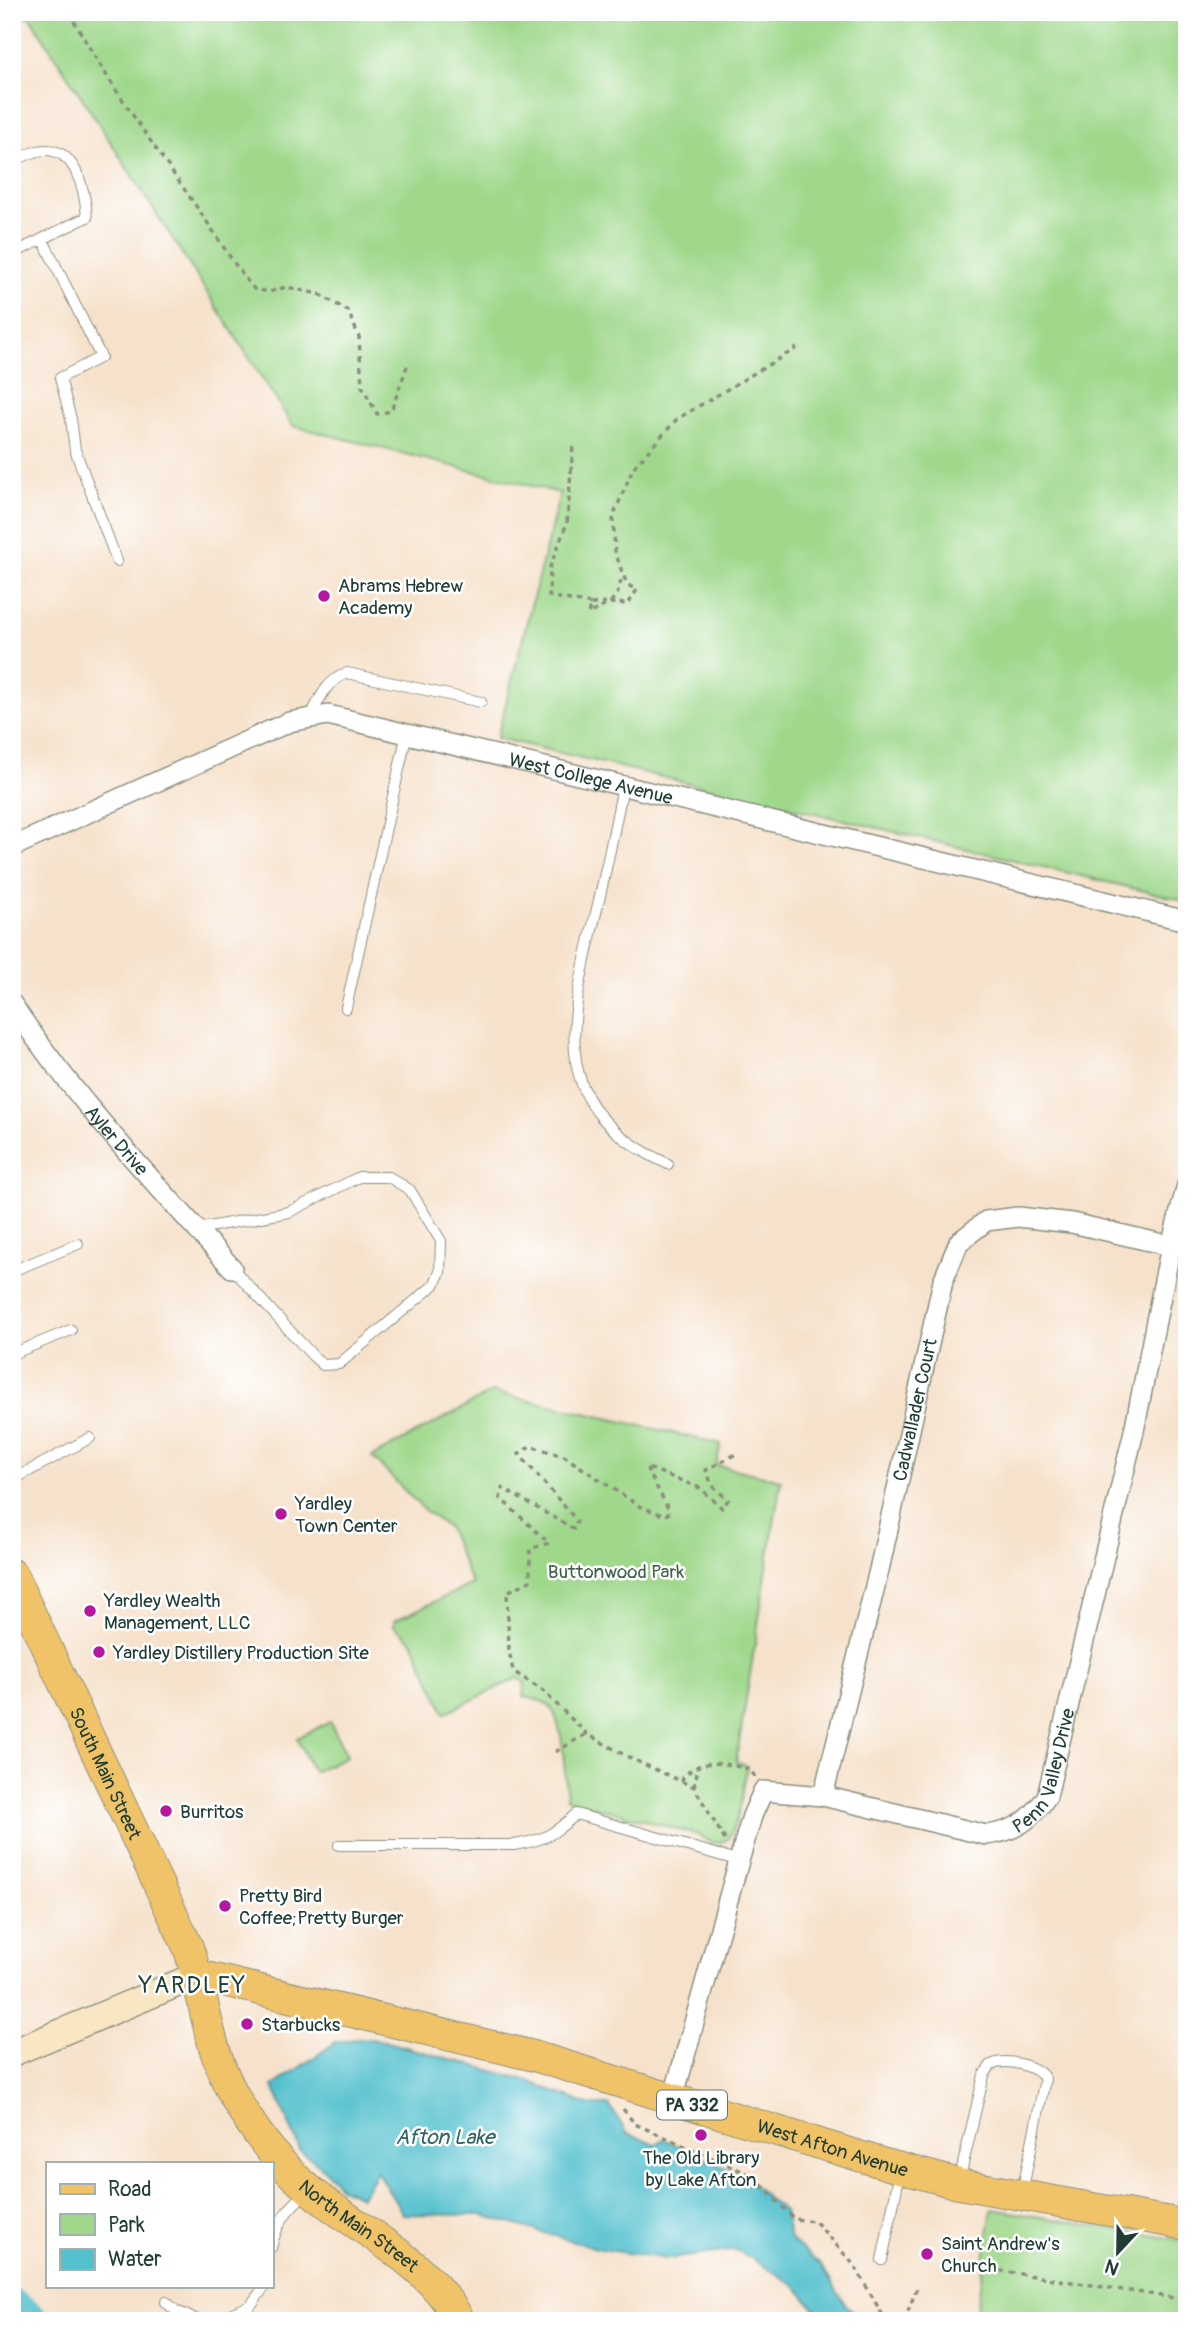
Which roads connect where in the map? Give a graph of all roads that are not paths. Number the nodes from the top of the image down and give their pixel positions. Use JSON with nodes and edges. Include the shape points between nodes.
{"nodes":[{"id":1,"x":12,"y":162,"type":"edge"},
{"id":2,"x":43,"y":240,"type":"junction"},
{"id":3,"x":12,"y":254,"type":"edge"},
{"id":4,"x":117,"y":561,"type":"dead end"},
{"id":5,"x":481,"y":702,"type":"dead end"},
{"id":6,"x":311,"y":717,"type":"junction"},
{"id":7,"x":407,"y":733,"type":"junction"},
{"id":8,"x":623,"y":786,"type":"junction"},
{"id":9,"x":12,"y":847,"type":"edge"},
{"id":10,"x":1187,"y":921,"type":"edge"},
{"id":11,"x":12,"y":1004,"type":"edge"},
{"id":12,"x":346,"y":1008,"type":"dead end"},
{"id":13,"x":668,"y":1164,"type":"dead end"},
{"id":14,"x":1187,"y":1185,"type":"edge"},
{"id":15,"x":197,"y":1230,"type":"junction"},
{"id":16,"x":78,"y":1244,"type":"dead end"},
{"id":17,"x":1171,"y":1246,"type":"junction"},
{"id":18,"x":232,"y":1268,"type":"joint"},
{"id":19,"x":12,"y":1271,"type":"edge"},
{"id":20,"x":71,"y":1330,"type":"dead end"},
{"id":21,"x":12,"y":1354,"type":"edge"},
{"id":22,"x":90,"y":1438,"type":"dead end"},
{"id":23,"x":12,"y":1480,"type":"edge"},
{"id":24,"x":12,"y":1574,"type":"edge"},
{"id":25,"x":822,"y":1796,"type":"junction"},
{"id":26,"x":339,"y":1844,"type":"dead end"},
{"id":27,"x":741,"y":1861,"type":"junction"},
{"id":28,"x":198,"y":1975,"type":"junction"},
{"id":29,"x":12,"y":2053,"type":"edge"},
{"id":30,"x":673,"y":2099,"type":"junction"},
{"id":31,"x":901,"y":2168,"type":"junction"},
{"id":32,"x":959,"y":2184,"type":"junction"},
{"id":33,"x":310,"y":2190,"type":"junction"},
{"id":34,"x":1021,"y":2197,"type":"junction"},
{"id":35,"x":1187,"y":2225,"type":"edge"},
{"id":36,"x":273,"y":2240,"type":"edge"},
{"id":37,"x":882,"y":2260,"type":"dead end"},
{"id":38,"x":264,"y":2288,"type":"edge"},
{"id":39,"x":166,"y":2302,"type":"dead end"},
{"id":40,"x":200,"y":2321,"type":"edge"},
{"id":41,"x":212,"y":2321,"type":"edge"},
{"id":42,"x":460,"y":2321,"type":"edge"}],
"edges":[{"from":1,"to":2,"type":"lane","via":[[39,151],[55,152],[73,163],[85,194],[87,217]]},
{"from":2,"to":3,"type":"lane"},
{"from":2,"to":4,"type":"lane","via":[[101,357],[60,378],[75,450]]},
{"from":5,"to":6,"type":"lane","via":[[347,673],[325,688]]},
{"from":6,"to":7,"type":"street","name":"West College Avenue","via":[[328,715]]},
{"from":6,"to":9,"type":"street","name":"West College Avenue","via":[[289,722]]},
{"from":7,"to":8,"type":"street","name":"West College Avenue"},
{"from":7,"to":12,"type":"lane"},
{"from":8,"to":10,"type":"street","name":"West College Avenue"},
{"from":8,"to":13,"type":"lane","via":[[580,976],[573,1049],[581,1083],[599,1115],[618,1134]]},
{"from":11,"to":15,"type":"street","name":"Ayler Drive","via":[[70,1085]]},
{"from":14,"to":17,"type":"street","name":"Penn Valley Drive"},
{"from":15,"to":18,"type":"street","name":"Ayler Drive"},
{"from":15,"to":18,"type":"lane","via":[[289,1212],[359,1177],[388,1177],[410,1190],[441,1241],[435,1285],[339,1364],[323,1365]]},
{"from":16,"to":19,"type":"lane"},
{"from":17,"to":25,"type":"street","name":"Cadwallader Court","via":[[1072,1223],[1018,1217],[986,1222],[959,1242],[943,1281],[880,1570]]},
{"from":17,"to":25,"type":"street","name":"Penn Valley Drive","via":[[1134,1431],[1056,1770],[1038,1810],[1009,1831],[986,1835]]},
{"from":20,"to":21,"type":"lane"},
{"from":22,"to":23,"type":"lane"},
{"from":24,"to":28,"type":"main road","name":"South Main Street","via":[[163,1891]]},
{"from":25,"to":27,"type":"street","name":"Penn Valley Drive","via":[[764,1791],[752,1816]]},
{"from":26,"to":27,"type":"lane","via":[[514,1845],[543,1840],[576,1814]]},
{"from":27,"to":30,"type":"street"},
{"from":28,"to":29,"type":"main road"},
{"from":28,"to":30,"type":"main road","name":"West Afton Avenue","number":"PA 332","via":[[534,2056]]},
{"from":28,"to":33,"type":"main road","name":"North Main Street","via":[[215,2050],[230,2088],[266,2142]]},
{"from":30,"to":31,"type":"main road","name":"West Afton Avenue","number":"PA 332"},
{"from":31,"to":32,"type":"main road","name":"West Afton Avenue","number":"PA 332"},
{"from":31,"to":37,"type":"lane"},
{"from":32,"to":34,"type":"main road","name":"West Afton Avenue","number":"PA 332"},
{"from":32,"to":34,"type":"lane","via":[[984,2075],[991,2065],[1034,2068],[1045,2079]]},
{"from":33,"to":36,"type":"lane","via":[[286,2209]]},
{"from":33,"to":42,"type":"main road","name":"North Main Street","via":[[421,2270]]},
{"from":34,"to":35,"type":"main road","name":"West Afton Avenue","number":"PA 332"},
{"from":38,"to":41,"type":"lane","via":[[250,2306]]},
{"from":39,"to":40,"type":"lane"}]}
